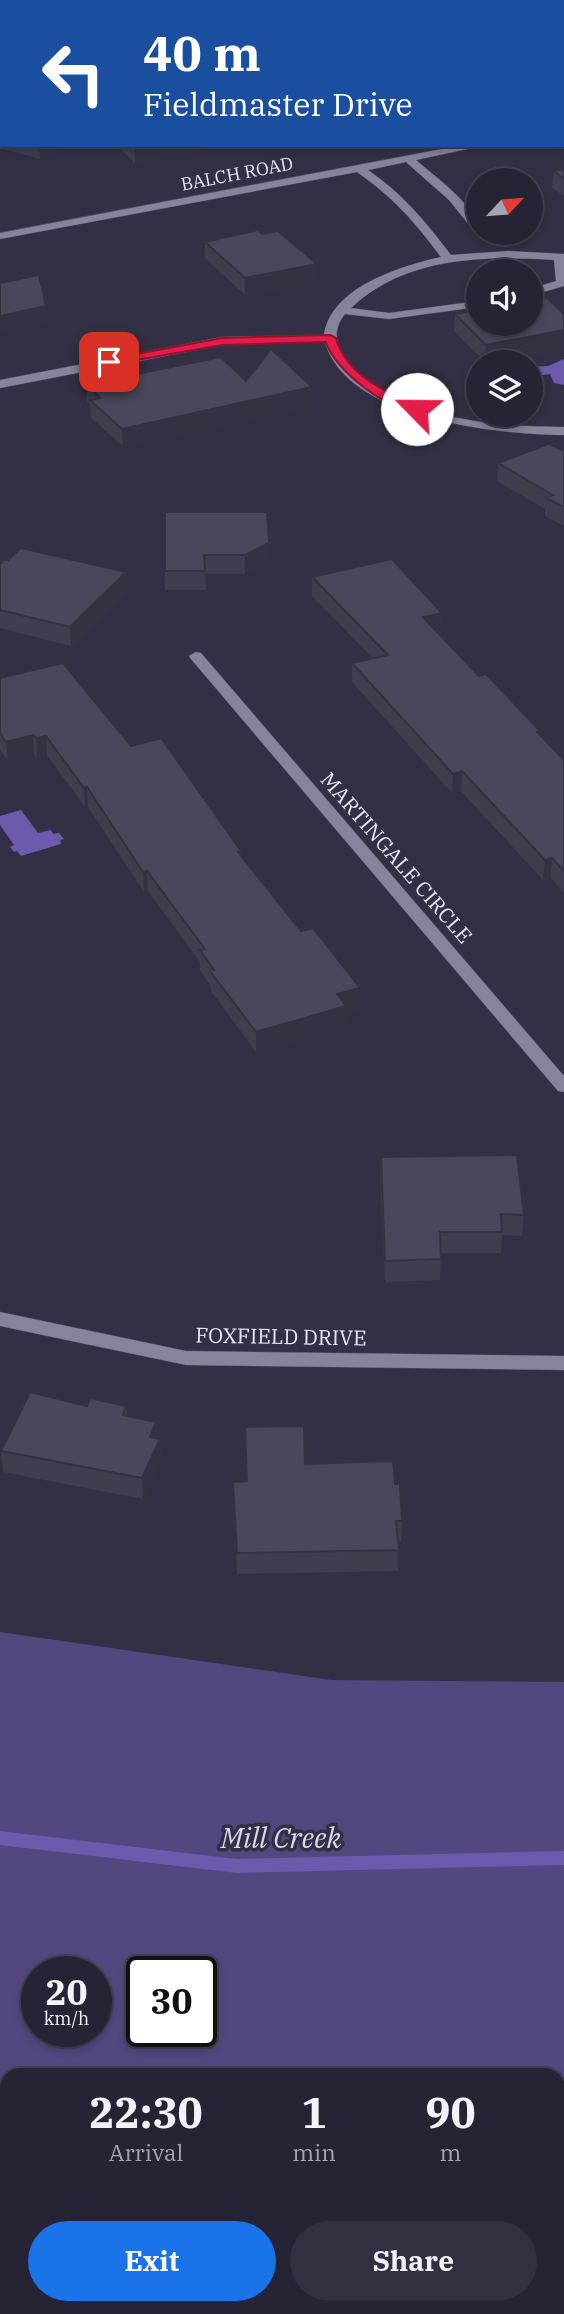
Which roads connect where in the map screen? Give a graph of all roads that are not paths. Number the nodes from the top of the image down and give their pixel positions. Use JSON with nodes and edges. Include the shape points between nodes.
{"nodes":[{"id":1,"x":471,"y":147,"type":"edge"},
{"id":2,"x":408,"y":159,"type":"junction"},
{"id":3,"x":360,"y":169,"type":"junction"},
{"id":4,"x":466,"y":214,"type":"edge"},
{"id":5,"x":0,"y":236,"type":"edge"},
{"id":6,"x":487,"y":245,"type":"edge"},
{"id":7,"x":492,"y":253,"type":"junction"},
{"id":8,"x":561,"y":257,"type":"edge"},
{"id":9,"x":448,"y":259,"type":"junction"},
{"id":10,"x":543,"y":289,"type":"edge"},
{"id":11,"x":466,"y":306,"type":"edge"},
{"id":12,"x":342,"y":310,"type":"junction"},
{"id":13,"x":330,"y":338,"type":"junction"},
{"id":14,"x":0,"y":384,"type":"edge"},
{"id":15,"x":564,"y":431,"type":"edge"},
{"id":16,"x":196,"y":656,"type":"dead end"},
{"id":17,"x":564,"y":1087,"type":"edge"},
{"id":18,"x":0,"y":1319,"type":"edge"},
{"id":19,"x":564,"y":1363,"type":"edge"}],
"edges":[{"from":1,"to":2,"type":"street","name":"BALCH ROAD"},
{"from":2,"to":3,"type":"street","name":"BALCH ROAD"},
{"from":2,"to":4,"type":"street"},
{"from":3,"to":5,"type":"street","name":"BALCH ROAD"},
{"from":3,"to":9,"type":"street","via":[[412,211]]},
{"from":6,"to":7,"type":"street"},
{"from":7,"to":8,"type":"street"},
{"from":7,"to":9,"type":"street"},
{"from":8,"to":10,"type":"street","via":[[562,283]]},
{"from":9,"to":12,"type":"street","via":[[372,284]]},
{"from":11,"to":12,"type":"street","via":[[389,316]]},
{"from":12,"to":13,"type":"street","via":[[332,323]]},
{"from":13,"to":14,"type":"street","via":[[222,341]]},
{"from":13,"to":15,"type":"street","via":[[334,353],[355,376],[385,396],[417,409],[521,431]]},
{"from":16,"to":17,"type":"street","name":"MARTINGALE CIRCLE"},
{"from":18,"to":19,"type":"street","name":"FOXFIELD DRIVE","via":[[186,1358]]}]}
